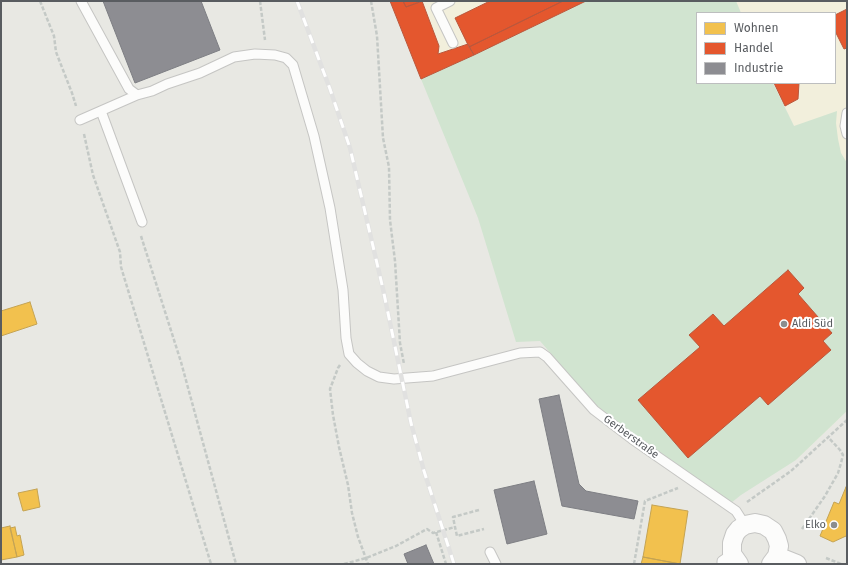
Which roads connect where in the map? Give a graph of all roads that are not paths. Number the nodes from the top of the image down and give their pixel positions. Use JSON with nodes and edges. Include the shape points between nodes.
{"nodes":[{"id":1,"x":81,"y":1,"type":"edge"},
{"id":2,"x":450,"y":1,"type":"edge"},
{"id":3,"x":453,"y":43,"type":"dead end"},
{"id":4,"x":137,"y":95,"type":"junction"},
{"id":5,"x":101,"y":111,"type":"junction"},
{"id":6,"x":847,"y":113,"type":"edge"},
{"id":7,"x":80,"y":120,"type":"road end"},
{"id":8,"x":847,"y":134,"type":"edge"},
{"id":9,"x":142,"y":222,"type":"road end"},
{"id":10,"x":741,"y":518,"type":"junction"},
{"id":11,"x":490,"y":552,"type":"dead end"},
{"id":12,"x":774,"y":560,"type":"edge"},
{"id":13,"x":731,"y":561,"type":"edge"},
{"id":14,"x":496,"y":564,"type":"edge"},
{"id":15,"x":797,"y":564,"type":"edge"}],
"edges":[{"from":1,"to":4,"type":"lane","via":[[129,89]]},
{"from":2,"to":3,"type":"lane","via":[[436,8]]},
{"from":4,"to":5,"type":"lane"},
{"from":4,"to":10,"type":"lane","name":"Gerberstraße","via":[[200,73],[234,57],[255,54],[286,58],[293,64],[314,136],[330,208],[343,290],[349,354],[357,363],[379,377],[394,379],[433,376],[520,353],[540,352],[594,410]]},
{"from":5,"to":7,"type":"lane"},
{"from":5,"to":9,"type":"lane"},
{"from":6,"to":8,"type":"lane"},
{"from":10,"to":12,"type":"street","via":[[764,524],[773,531],[779,546]]},
{"from":10,"to":13,"type":"street","via":[[732,543]]},
{"from":11,"to":14,"type":"lane"},
{"from":12,"to":15,"type":"street"}]}
